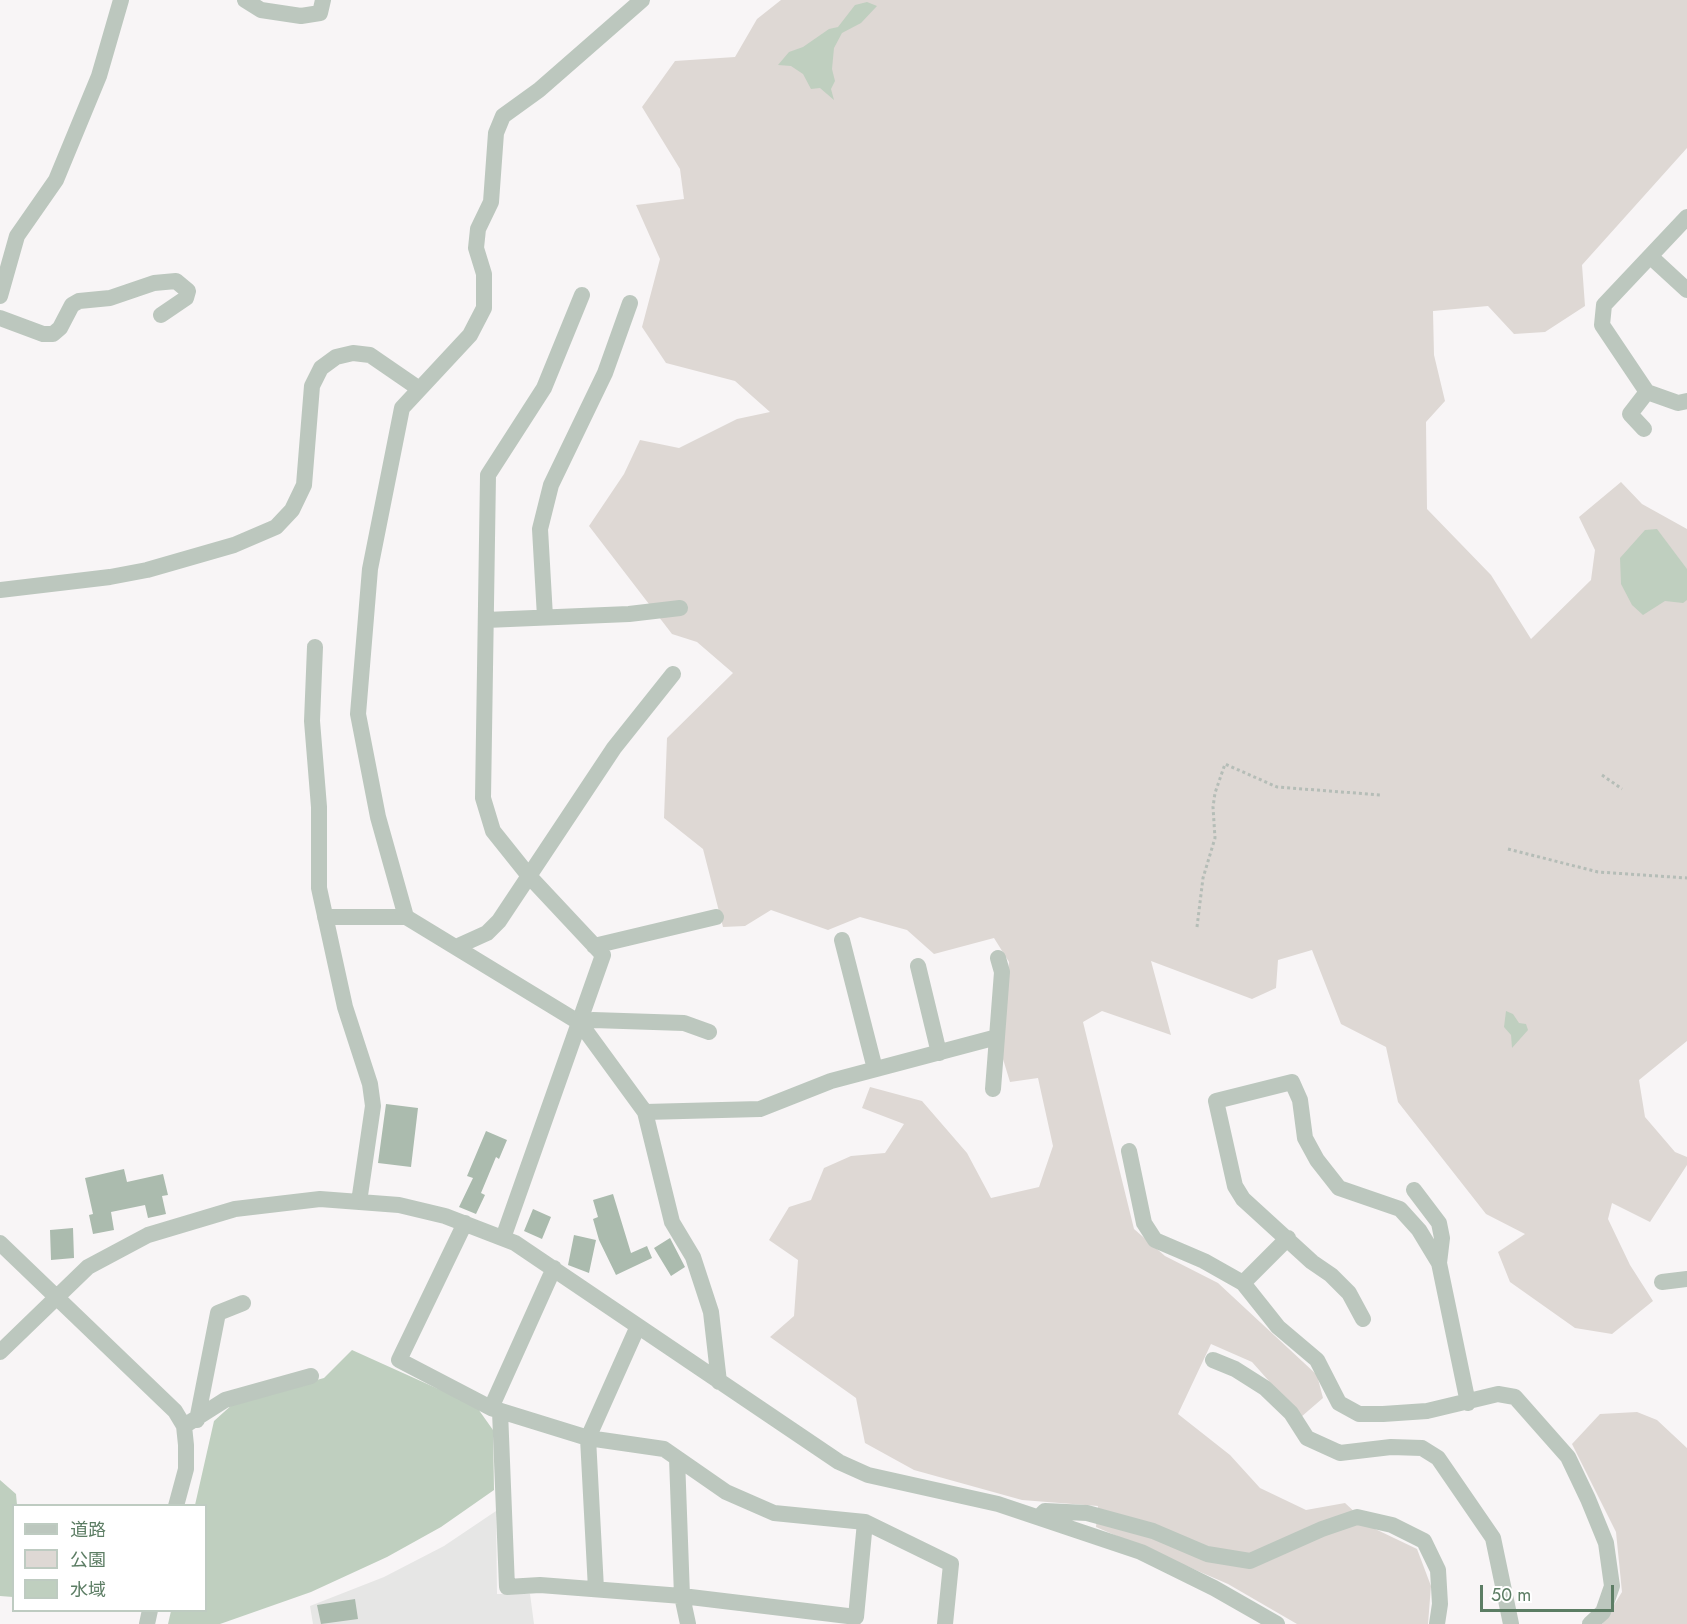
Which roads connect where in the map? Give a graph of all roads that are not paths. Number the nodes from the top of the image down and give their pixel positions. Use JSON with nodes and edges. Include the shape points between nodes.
{"nodes":[{"id":1,"x":121,"y":0,"type":"edge"},
{"id":2,"x":245,"y":0,"type":"edge"},
{"id":3,"x":323,"y":0,"type":"edge"},
{"id":4,"x":642,"y":0,"type":"edge"},
{"id":5,"x":1687,"y":217,"type":"edge"},
{"id":6,"x":1651,"y":257,"type":"junction"},
{"id":7,"x":1687,"y":290,"type":"edge"},
{"id":8,"x":582,"y":295,"type":"dead end"},
{"id":9,"x":0,"y":296,"type":"edge"},
{"id":10,"x":630,"y":303,"type":"dead end"},
{"id":11,"x":161,"y":315,"type":"dead end"},
{"id":12,"x":0,"y":318,"type":"edge"},
{"id":13,"x":418,"y":388,"type":"junction"},
{"id":14,"x":1647,"y":392,"type":"junction"},
{"id":15,"x":1687,"y":401,"type":"edge"},
{"id":16,"x":1644,"y":429,"type":"dead end"},
{"id":17,"x":0,"y":590,"type":"edge"},
{"id":18,"x":680,"y":608,"type":"dead end"},
{"id":19,"x":546,"y":617,"type":"junction"},
{"id":20,"x":486,"y":620,"type":"junction"},
{"id":21,"x":315,"y":647,"type":"dead end"},
{"id":22,"x":673,"y":674,"type":"dead end"},
{"id":23,"x":529,"y":876,"type":"junction"},
{"id":24,"x":326,"y":917,"type":"junction"},
{"id":25,"x":406,"y":917,"type":"junction"},
{"id":26,"x":716,"y":917,"type":"dead end"},
{"id":27,"x":843,"y":940,"type":"dead end"},
{"id":28,"x":594,"y":946,"type":"junction"},
{"id":29,"x":456,"y":947,"type":"junction"},
{"id":30,"x":998,"y":958,"type":"dead end"},
{"id":31,"x":918,"y":966,"type":"dead end"},
{"id":32,"x":580,"y":1023,"type":"junction"},
{"id":33,"x":709,"y":1032,"type":"dead end"},
{"id":34,"x":997,"y":1037,"type":"junction"},
{"id":35,"x":939,"y":1053,"type":"junction"},
{"id":36,"x":875,"y":1069,"type":"junction"},
{"id":37,"x":993,"y":1089,"type":"dead end"},
{"id":38,"x":645,"y":1112,"type":"junction"},
{"id":39,"x":1129,"y":1151,"type":"dead end"},
{"id":40,"x":1414,"y":1190,"type":"dead end"},
{"id":41,"x":359,"y":1202,"type":"junction"},
{"id":42,"x":465,"y":1223,"type":"junction"},
{"id":43,"x":502,"y":1238,"type":"junction"},
{"id":44,"x":1288,"y":1238,"type":"junction"},
{"id":45,"x":0,"y":1243,"type":"edge"},
{"id":46,"x":1439,"y":1263,"type":"junction"},
{"id":47,"x":554,"y":1268,"type":"junction"},
{"id":48,"x":1687,"y":1279,"type":"edge"},
{"id":49,"x":1662,"y":1282,"type":"dead end"},
{"id":50,"x":1243,"y":1283,"type":"junction"},
{"id":51,"x":57,"y":1298,"type":"junction"},
{"id":52,"x":243,"y":1303,"type":"dead end"},
{"id":53,"x":1363,"y":1319,"type":"dead end"},
{"id":54,"x":638,"y":1326,"type":"junction"},
{"id":55,"x":0,"y":1352,"type":"edge"},
{"id":56,"x":1213,"y":1360,"type":"dead end"},
{"id":57,"x":311,"y":1376,"type":"dead end"},
{"id":58,"x":719,"y":1382,"type":"junction"},
{"id":59,"x":1468,"y":1403,"type":"junction"},
{"id":60,"x":495,"y":1410,"type":"junction"},
{"id":61,"x":190,"y":1423,"type":"junction"},
{"id":62,"x":588,"y":1437,"type":"junction"},
{"id":63,"x":677,"y":1458,"type":"junction"},
{"id":64,"x":177,"y":1504,"type":"edge"},
{"id":65,"x":1038,"y":1517,"type":"junction"},
{"id":66,"x":865,"y":1522,"type":"junction"},
{"id":67,"x":596,"y":1589,"type":"junction"},
{"id":68,"x":682,"y":1596,"type":"junction"},
{"id":69,"x":687,"y":1624,"type":"edge"},
{"id":70,"x":945,"y":1624,"type":"edge"},
{"id":71,"x":1276,"y":1624,"type":"edge"},
{"id":72,"x":1437,"y":1624,"type":"edge"},
{"id":73,"x":1511,"y":1624,"type":"edge"},
{"id":74,"x":1590,"y":1624,"type":"edge"}],
"edges":[{"from":1,"to":9,"type":"street","via":[[99,76],[56,180],[18,236]]},
{"from":2,"to":3,"type":"street","via":[[261,10],[301,16],[320,13]]},
{"from":4,"to":13,"type":"street","via":[[539,90],[503,116],[496,133],[491,202],[478,229],[476,248],[484,274],[484,308],[470,336]]},
{"from":5,"to":6,"type":"street"},
{"from":6,"to":7,"type":"street"},
{"from":6,"to":14,"type":"street","via":[[1604,305],[1602,325]]},
{"from":8,"to":20,"type":"street","via":[[544,388],[488,475]]},
{"from":10,"to":19,"type":"street","via":[[605,373],[551,485],[540,528]]},
{"from":11,"to":12,"type":"street","via":[[186,298],[188,291],[176,281],[154,282],[110,298],[79,301],[72,305],[53,334]]},
{"from":13,"to":17,"type":"street","via":[[370,355],[336,357],[321,368],[312,386],[304,485],[292,510],[276,527],[234,545],[147,570]]},
{"from":13,"to":25,"type":"street","via":[[402,408],[370,569],[358,714],[378,817]]},
{"from":14,"to":15,"type":"street","via":[[1678,403]]},
{"from":14,"to":16,"type":"street","via":[[1630,414]]},
{"from":18,"to":19,"type":"street"},
{"from":19,"to":20,"type":"street"},
{"from":20,"to":23,"type":"street","via":[[483,798],[493,831]]},
{"from":21,"to":24,"type":"street","via":[[312,721],[319,807],[319,888]]},
{"from":22,"to":23,"type":"street","via":[[614,748]]},
{"from":23,"to":28,"type":"street"},
{"from":23,"to":29,"type":"street","via":[[487,933]]},
{"from":24,"to":25,"type":"street"},
{"from":24,"to":41,"type":"street","via":[[345,1008],[370,1084],[373,1106]]},
{"from":25,"to":29,"type":"street"},
{"from":26,"to":28,"type":"street"},
{"from":27,"to":36,"type":"street"},
{"from":28,"to":32,"type":"street","via":[[603,955]]},
{"from":29,"to":32,"type":"street"},
{"from":30,"to":34,"type":"street","via":[[1002,972]]},
{"from":31,"to":35,"type":"street"},
{"from":32,"to":33,"type":"street","via":[[684,1023]]},
{"from":32,"to":38,"type":"street"},
{"from":32,"to":43,"type":"street"},
{"from":34,"to":35,"type":"street"},
{"from":34,"to":37,"type":"street"},
{"from":35,"to":36,"type":"street"},
{"from":36,"to":38,"type":"street","via":[[831,1081],[760,1109]]},
{"from":38,"to":58,"type":"street","via":[[672,1222],[693,1257],[711,1312]]},
{"from":39,"to":50,"type":"street","via":[[1144,1223],[1155,1240]]},
{"from":40,"to":46,"type":"street","via":[[1439,1223]]},
{"from":41,"to":42,"type":"street","via":[[399,1205]]},
{"from":41,"to":51,"type":"street","via":[[320,1199],[235,1209],[148,1235],[88,1267]]},
{"from":42,"to":43,"type":"street"},
{"from":42,"to":60,"type":"street","via":[[399,1360]]},
{"from":43,"to":47,"type":"street"},
{"from":44,"to":46,"type":"street","via":[[1243,1199],[1235,1186],[1216,1101],[1292,1082],[1300,1100],[1305,1138],[1317,1160],[1340,1188],[1400,1209],[1419,1230]]},
{"from":44,"to":50,"type":"street"},
{"from":44,"to":53,"type":"street","via":[[1349,1293]]},
{"from":45,"to":51,"type":"street"},
{"from":46,"to":59,"type":"street"},
{"from":47,"to":54,"type":"street"},
{"from":47,"to":60,"type":"street"},
{"from":48,"to":49,"type":"street"},
{"from":50,"to":59,"type":"street","via":[[1278,1327],[1317,1360],[1339,1403],[1349,1409],[1359,1414],[1383,1414]]},
{"from":51,"to":55,"type":"street"},
{"from":51,"to":61,"type":"street"},
{"from":52,"to":61,"type":"street","via":[[218,1312]]},
{"from":54,"to":58,"type":"street"},
{"from":54,"to":62,"type":"street"},
{"from":56,"to":73,"type":"street","via":[[1265,1388],[1291,1413],[1307,1438],[1340,1453],[1422,1448],[1438,1458],[1493,1538]]},
{"from":57,"to":61,"type":"street","via":[[225,1400]]},
{"from":58,"to":65,"type":"street","via":[[839,1462],[868,1475],[998,1504]]},
{"from":59,"to":74,"type":"street","via":[[1498,1394],[1515,1397],[1568,1457],[1606,1544],[1612,1586],[1603,1612]]},
{"from":60,"to":62,"type":"street"},
{"from":60,"to":67,"type":"street","via":[[507,1587]]},
{"from":61,"to":64,"type":"street","via":[[186,1469]]},
{"from":62,"to":63,"type":"street","via":[[664,1449]]},
{"from":62,"to":67,"type":"street"},
{"from":63,"to":66,"type":"street","via":[[726,1492],[774,1513]]},
{"from":63,"to":68,"type":"street"},
{"from":65,"to":71,"type":"street","via":[[1141,1552]]},
{"from":65,"to":72,"type":"street","via":[[1045,1511],[1087,1513],[1153,1532],[1207,1554],[1250,1561],[1357,1517],[1392,1525],[1424,1541],[1438,1570]]},
{"from":66,"to":68,"type":"street","via":[[856,1617]]},
{"from":66,"to":70,"type":"street","via":[[951,1564]]},
{"from":67,"to":68,"type":"street"},
{"from":68,"to":69,"type":"street"}]}
